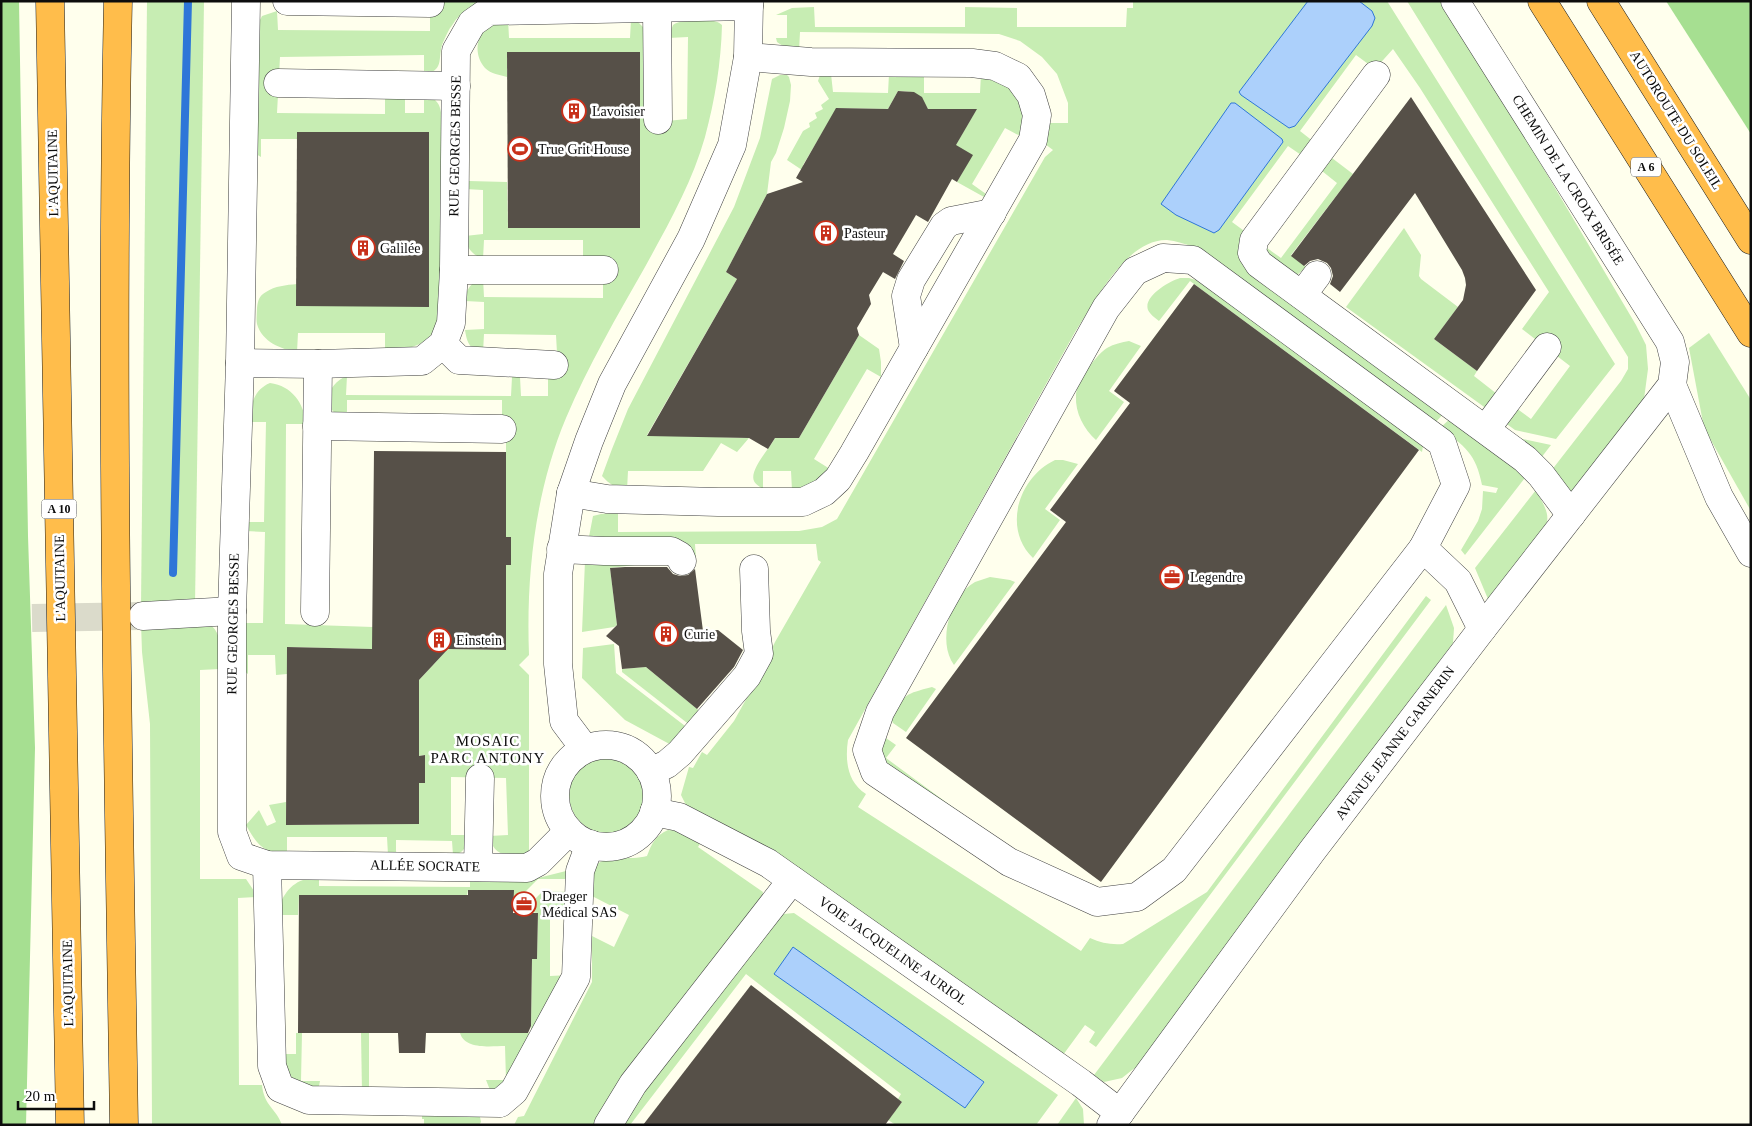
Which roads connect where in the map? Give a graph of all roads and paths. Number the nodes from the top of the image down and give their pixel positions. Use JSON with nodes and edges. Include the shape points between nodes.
{"nodes":[{"id":1,"x":50,"y":1,"type":"edge"},
{"id":2,"x":118,"y":1,"type":"edge"},
{"id":3,"x":246,"y":1,"type":"edge"},
{"id":4,"x":286,"y":1,"type":"edge"},
{"id":5,"x":1455,"y":1,"type":"edge"},
{"id":6,"x":1542,"y":1,"type":"edge"},
{"id":7,"x":1601,"y":1,"type":"edge"},
{"id":8,"x":430,"y":3,"type":"dead end"},
{"id":9,"x":750,"y":4,"type":"edge"},
{"id":10,"x":657,"y":8,"type":"junction"},
{"id":11,"x":748,"y":57,"type":"junction"},
{"id":12,"x":1376,"y":76,"type":"dead end"},
{"id":13,"x":278,"y":84,"type":"dead end"},
{"id":14,"x":456,"y":86,"type":"junction"},
{"id":15,"x":658,"y":120,"type":"dead end"},
{"id":16,"x":992,"y":213,"type":"junction"},
{"id":17,"x":1751,"y":240,"type":"edge"},
{"id":18,"x":454,"y":270,"type":"junction"},
{"id":19,"x":604,"y":270,"type":"dead end"},
{"id":20,"x":1751,"y":333,"type":"edge"},
{"id":21,"x":444,"y":344,"type":"junction"},
{"id":22,"x":1547,"y":347,"type":"dead end"},
{"id":23,"x":914,"y":348,"type":"junction"},
{"id":24,"x":240,"y":363,"type":"junction"},
{"id":25,"x":318,"y":364,"type":"junction"},
{"id":26,"x":554,"y":365,"type":"dead end"},
{"id":27,"x":1673,"y":373,"type":"junction"},
{"id":28,"x":318,"y":426,"type":"junction"},
{"id":29,"x":502,"y":429,"type":"dead end"},
{"id":30,"x":1486,"y":429,"type":"junction"},
{"id":31,"x":571,"y":493,"type":"junction"},
{"id":32,"x":1571,"y":515,"type":"junction"},
{"id":33,"x":1423,"y":548,"type":"junction"},
{"id":34,"x":561,"y":549,"type":"junction"},
{"id":35,"x":1751,"y":552,"type":"edge"},
{"id":36,"x":682,"y":561,"type":"dead end"},
{"id":37,"x":754,"y":569,"type":"dead end"},
{"id":38,"x":232,"y":611,"type":"junction"},
{"id":39,"x":315,"y":612,"type":"dead end"},
{"id":40,"x":143,"y":616,"type":"tunnel mouth"},
{"id":41,"x":1482,"y":628,"type":"junction"},
{"id":42,"x":585,"y":749,"type":"junction"},
{"id":43,"x":651,"y":772,"type":"junction"},
{"id":44,"x":480,"y":778,"type":"dead end"},
{"id":45,"x":654,"y":812,"type":"junction"},
{"id":46,"x":579,"y":838,"type":"junction"},
{"id":47,"x":267,"y":865,"type":"junction"},
{"id":48,"x":478,"y":867,"type":"junction"},
{"id":49,"x":792,"y":880,"type":"junction"},
{"id":50,"x":496,"y":1114,"type":"edge"},
{"id":51,"x":1116,"y":1119,"type":"edge"},
{"id":52,"x":70,"y":1125,"type":"edge"},
{"id":53,"x":124,"y":1125,"type":"edge"},
{"id":54,"x":608,"y":1125,"type":"edge"}],
"edges":[{"from":1,"to":52,"type":"highway","name":"L'AQUITAINE","number":"A 10"},
{"from":2,"to":53,"type":"highway","via":[[115,548]]},
{"from":3,"to":24,"type":"street","name":"RUE GEORGES BESSE"},
{"from":4,"to":8,"type":"street"},
{"from":5,"to":27,"type":"street","name":"CHEMIN DE LA CROIX BRISÉE","via":[[1670,342]]},
{"from":6,"to":20,"type":"highway","number":"A 6"},
{"from":7,"to":17,"type":"highway","name":"AUTOROUTE DU SOLEIL"},
{"from":9,"to":10,"type":"street","name":"RUE GEORGES BESSE"},
{"from":9,"to":11,"type":"street","name":"RUE GEORGES BESSE"},
{"from":10,"to":14,"type":"street","name":"RUE GEORGES BESSE","via":[[489,11],[472,23],[456,50]]},
{"from":10,"to":15,"type":"street"},
{"from":11,"to":16,"type":"street","via":[[811,62],[972,63],[995,66],[1018,77],[1031,95],[1036,115],[1033,140]]},
{"from":11,"to":31,"type":"street","name":"RUE GEORGES BESSE","via":[[732,146],[691,239],[612,384]]},
{"from":12,"to":30,"type":"street","via":[[1254,240],[1252,253],[1259,264],[1309,285]]},
{"from":13,"to":14,"type":"street"},
{"from":14,"to":18,"type":"street","name":"RUE GEORGES BESSE"},
{"from":16,"to":23,"type":"street"},
{"from":16,"to":23,"type":"street","via":[[951,221],[944,226],[911,280],[906,296]]},
{"from":18,"to":19,"type":"street"},
{"from":18,"to":21,"type":"street","name":"RUE GEORGES BESSE","via":[[451,323]]},
{"from":21,"to":25,"type":"street","via":[[422,361]]},
{"from":21,"to":26,"type":"street","via":[[459,360]]},
{"from":22,"to":30,"type":"street"},
{"from":23,"to":31,"type":"street","via":[[838,479],[824,492],[803,502],[616,499]]},
{"from":24,"to":25,"type":"street"},
{"from":24,"to":38,"type":"street","name":"RUE GEORGES BESSE"},
{"from":25,"to":28,"type":"street"},
{"from":27,"to":32,"type":"street","name":"AVENUE JEANNE GARNERIN"},
{"from":27,"to":35,"type":"street","name":"CHEMIN DE LA CROIX BRISÉE","via":[[1719,496]]},
{"from":28,"to":29,"type":"street"},
{"from":28,"to":39,"type":"street"},
{"from":30,"to":32,"type":"street","via":[[1525,459]]},
{"from":31,"to":34,"type":"street","name":"RUE GEORGES BESSE"},
{"from":32,"to":41,"type":"street","name":"AVENUE JEANNE GARNERIN"},
{"from":33,"to":33,"type":"street","via":[[1456,486],[1442,443],[1193,260],[1163,258],[1135,271],[1101,316],[880,712],[867,750],[875,772],[1009,862],[1097,902],[1137,897],[1174,870]]},
{"from":33,"to":41,"type":"street","via":[[1458,581]]},
{"from":34,"to":36,"type":"street","via":[[671,551]]},
{"from":34,"to":42,"type":"street","name":"RUE GEORGES BESSE","via":[[558,664],[564,722]]},
{"from":37,"to":43,"type":"street","via":[[758,654],[747,676],[680,753]]},
{"from":38,"to":40,"type":"street"},
{"from":38,"to":47,"type":"street","name":"RUE GEORGES BESSE","via":[[232,832],[241,856]]},
{"from":41,"to":51,"type":"street","name":"AVENUE JEANNE GARNERIN","via":[[1312,851]]},
{"from":42,"to":43,"type":"street","via":[[616,745],[630,750]]},
{"from":42,"to":46,"type":"street","via":[[564,766],[554,793],[560,820]]},
{"from":43,"to":45,"type":"street","via":[[656,785]]},
{"from":44,"to":48,"type":"street"},
{"from":45,"to":46,"type":"street","via":[[641,832],[621,844],[605,847]]},
{"from":45,"to":49,"type":"street","name":"VOIE JACQUELINE AURIOL","via":[[679,816],[768,863]]},
{"from":46,"to":48,"type":"street","name":"ALLÉE SOCRATE","via":[[527,868]]},
{"from":46,"to":50,"type":"street","via":[[576,977],[514,1091]]},
{"from":47,"to":48,"type":"street","name":"ALLÉE SOCRATE"},
{"from":47,"to":50,"type":"street","via":[[272,1066],[280,1088],[309,1100]]},
{"from":49,"to":51,"type":"street","name":"VOIE JACQUELINE AURIOL","via":[[1081,1083]]},
{"from":49,"to":54,"type":"street","via":[[633,1084]]}]}
